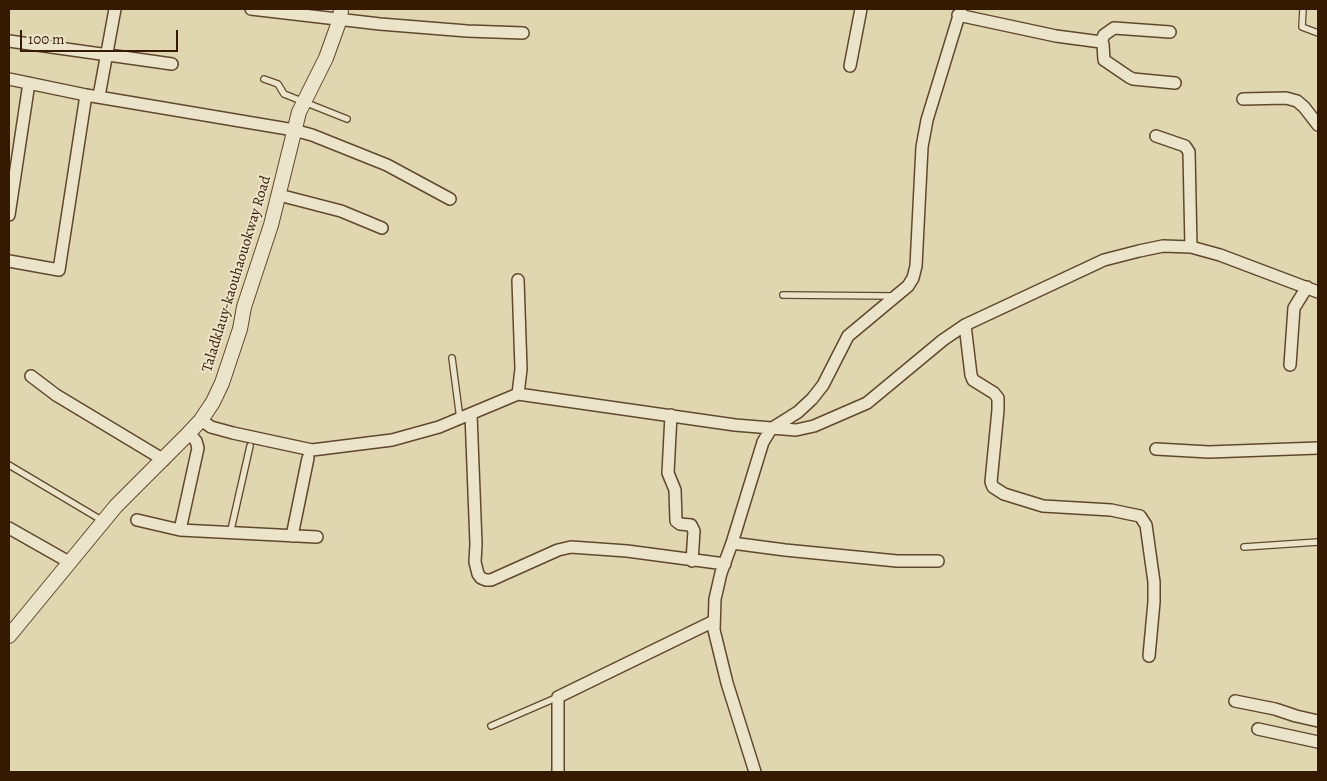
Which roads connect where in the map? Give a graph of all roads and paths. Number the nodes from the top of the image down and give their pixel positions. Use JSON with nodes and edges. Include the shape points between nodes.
{"nodes":[{"id":1,"x":116,"y":9,"type":"edge"},
{"id":2,"x":251,"y":9,"type":"edge"},
{"id":3,"x":861,"y":9,"type":"edge"},
{"id":4,"x":1303,"y":9,"type":"edge"},
{"id":5,"x":278,"y":10,"type":"edge"},
{"id":6,"x":959,"y":12,"type":"edge"},
{"id":7,"x":340,"y":14,"type":"edge"},
{"id":8,"x":1170,"y":32,"type":"dead end"},
{"id":9,"x":523,"y":33,"type":"dead end"},
{"id":10,"x":1318,"y":33,"type":"edge"},
{"id":11,"x":9,"y":41,"type":"edge"},
{"id":12,"x":1101,"y":42,"type":"junction"},
{"id":13,"x":107,"y":55,"type":"junction"},
{"id":14,"x":172,"y":64,"type":"dead end"},
{"id":15,"x":850,"y":66,"type":"dead end"},
{"id":16,"x":9,"y":79,"type":"edge"},
{"id":17,"x":264,"y":79,"type":"dead end"},
{"id":18,"x":29,"y":83,"type":"junction"},
{"id":19,"x":1175,"y":83,"type":"dead end"},
{"id":20,"x":86,"y":95,"type":"junction"},
{"id":21,"x":99,"y":96,"type":"junction"},
{"id":22,"x":1243,"y":99,"type":"dead end"},
{"id":23,"x":304,"y":102,"type":"junction"},
{"id":24,"x":347,"y":119,"type":"dead end"},
{"id":25,"x":1318,"y":125,"type":"edge"},
{"id":26,"x":294,"y":130,"type":"junction"},
{"id":27,"x":1156,"y":136,"type":"dead end"},
{"id":28,"x":278,"y":195,"type":"junction"},
{"id":29,"x":450,"y":199,"type":"dead end"},
{"id":30,"x":9,"y":215,"type":"edge"},
{"id":31,"x":382,"y":228,"type":"dead end"},
{"id":32,"x":1191,"y":248,"type":"junction"},
{"id":33,"x":9,"y":261,"type":"edge"},
{"id":34,"x":518,"y":280,"type":"dead end"},
{"id":35,"x":1307,"y":287,"type":"junction"},
{"id":36,"x":1318,"y":292,"type":"edge"},
{"id":37,"x":783,"y":295,"type":"dead end"},
{"id":38,"x":895,"y":296,"type":"junction"},
{"id":39,"x":966,"y":325,"type":"junction"},
{"id":40,"x":452,"y":358,"type":"dead end"},
{"id":41,"x":1290,"y":365,"type":"dead end"},
{"id":42,"x":31,"y":376,"type":"dead end"},
{"id":43,"x":518,"y":394,"type":"junction"},
{"id":44,"x":471,"y":414,"type":"junction"},
{"id":45,"x":671,"y":415,"type":"junction"},
{"id":46,"x":460,"y":419,"type":"junction"},
{"id":47,"x":201,"y":420,"type":"junction"},
{"id":48,"x":771,"y":429,"type":"junction"},
{"id":49,"x":189,"y":433,"type":"junction"},
{"id":50,"x":250,"y":446,"type":"dead end"},
{"id":51,"x":1318,"y":448,"type":"edge"},
{"id":52,"x":1156,"y":449,"type":"dead end"},
{"id":53,"x":308,"y":458,"type":"dead end"},
{"id":54,"x":164,"y":460,"type":"junction"},
{"id":55,"x":9,"y":465,"type":"edge"},
{"id":56,"x":137,"y":520,"type":"dead end"},
{"id":57,"x":103,"y":521,"type":"junction"},
{"id":58,"x":9,"y":528,"type":"edge"},
{"id":59,"x":180,"y":530,"type":"junction"},
{"id":60,"x":230,"y":534,"type":"junction"},
{"id":61,"x":292,"y":536,"type":"junction"},
{"id":62,"x":317,"y":537,"type":"dead end"},
{"id":63,"x":1318,"y":542,"type":"edge"},
{"id":64,"x":732,"y":543,"type":"junction"},
{"id":65,"x":1244,"y":547,"type":"dead end"},
{"id":66,"x":692,"y":561,"type":"junction"},
{"id":67,"x":938,"y":561,"type":"dead end"},
{"id":68,"x":69,"y":562,"type":"junction"},
{"id":69,"x":724,"y":564,"type":"junction"},
{"id":70,"x":714,"y":621,"type":"junction"},
{"id":71,"x":9,"y":636,"type":"edge"},
{"id":72,"x":1149,"y":656,"type":"dead end"},
{"id":73,"x":558,"y":697,"type":"junction"},
{"id":74,"x":1235,"y":701,"type":"dead end"},
{"id":75,"x":1318,"y":720,"type":"edge"},
{"id":76,"x":491,"y":726,"type":"dead end"},
{"id":77,"x":1258,"y":729,"type":"dead end"},
{"id":78,"x":1318,"y":742,"type":"edge"},
{"id":79,"x":558,"y":772,"type":"edge"},
{"id":80,"x":755,"y":772,"type":"edge"}],
"edges":[{"from":1,"to":13,"type":"street"},
{"from":2,"to":5,"type":"street"},
{"from":3,"to":15,"type":"street"},
{"from":4,"to":10,"type":"lane","via":[[1302,27]]},
{"from":5,"to":7,"type":"street"},
{"from":6,"to":12,"type":"street","via":[[1056,36]]},
{"from":6,"to":38,"type":"street","via":[[922,147],[914,278]]},
{"from":7,"to":9,"type":"street","via":[[380,24]]},
{"from":7,"to":23,"type":"street","name":"Taladklauy-kaouhaouokway Road","via":[[326,58]]},
{"from":8,"to":12,"type":"street","via":[[1114,28],[1104,35]]},
{"from":11,"to":13,"type":"street"},
{"from":12,"to":19,"type":"street","via":[[1104,44],[1104,60],[1129,77]]},
{"from":13,"to":14,"type":"street"},
{"from":13,"to":21,"type":"street"},
{"from":16,"to":18,"type":"street"},
{"from":17,"to":23,"type":"lane","via":[[278,84],[284,94]]},
{"from":18,"to":20,"type":"street"},
{"from":18,"to":30,"type":"street"},
{"from":20,"to":21,"type":"street"},
{"from":20,"to":33,"type":"street","via":[[59,270]]},
{"from":21,"to":26,"type":"street"},
{"from":22,"to":25,"type":"street","via":[[1286,98],[1297,101]]},
{"from":23,"to":24,"type":"lane"},
{"from":23,"to":26,"type":"street","name":"Taladklauy-kaouhaouokway Road"},
{"from":26,"to":28,"type":"street","name":"Taladklauy-kaouhaouokway Road"},
{"from":26,"to":29,"type":"street","via":[[365,156]]},
{"from":27,"to":32,"type":"street","via":[[1185,146],[1189,152]]},
{"from":28,"to":31,"type":"street","via":[[341,211]]},
{"from":28,"to":47,"type":"street","name":"Taladklauy-kaouhaouokway Road","via":[[222,383]]},
{"from":32,"to":35,"type":"street","via":[[1220,255]]},
{"from":32,"to":39,"type":"street","via":[[1163,246],[1104,260]]},
{"from":34,"to":43,"type":"street","via":[[521,369]]},
{"from":35,"to":36,"type":"street"},
{"from":35,"to":41,"type":"street","via":[[1294,308]]},
{"from":37,"to":38,"type":"lane"},
{"from":38,"to":48,"type":"street","via":[[848,336],[812,399]]},
{"from":39,"to":48,"type":"street","via":[[867,403],[814,426],[796,430]]},
{"from":39,"to":72,"type":"street","via":[[973,380],[998,398],[993,487],[1004,494],[1043,506],[1111,510],[1140,516],[1146,525],[1154,582]]},
{"from":40,"to":46,"type":"lane"},
{"from":42,"to":54,"type":"street","via":[[56,395]]},
{"from":43,"to":44,"type":"street"},
{"from":43,"to":45,"type":"street"},
{"from":44,"to":46,"type":"street"},
{"from":44,"to":66,"type":"street","via":[[475,562],[481,578],[491,580],[571,547]]},
{"from":45,"to":48,"type":"street"},
{"from":45,"to":66,"type":"street","via":[[668,473],[675,490],[676,521],[694,530]]},
{"from":46,"to":47,"type":"street","via":[[392,440],[312,450],[211,427]]},
{"from":47,"to":49,"type":"street","name":"Taladklauy-kaouhaouokway Road"},
{"from":48,"to":64,"type":"street","via":[[763,442]]},
{"from":49,"to":54,"type":"street","name":"Taladklauy-kaouhaouokway Road"},
{"from":49,"to":59,"type":"street","via":[[198,448]]},
{"from":50,"to":60,"type":"lane"},
{"from":51,"to":52,"type":"street","via":[[1209,452]]},
{"from":53,"to":61,"type":"street"},
{"from":54,"to":57,"type":"street","name":"Taladklauy-kaouhaouokway Road"},
{"from":55,"to":57,"type":"lane"},
{"from":56,"to":59,"type":"street"},
{"from":57,"to":68,"type":"street","name":"Taladklauy-kaouhaouokway Road"},
{"from":58,"to":68,"type":"street"},
{"from":59,"to":60,"type":"street"},
{"from":60,"to":61,"type":"street"},
{"from":61,"to":62,"type":"street"},
{"from":63,"to":65,"type":"lane"},
{"from":64,"to":67,"type":"street","via":[[897,561]]},
{"from":64,"to":69,"type":"street"},
{"from":66,"to":69,"type":"street"},
{"from":68,"to":71,"type":"street","name":"Taladklauy-kaouhaouokway Road"},
{"from":69,"to":70,"type":"street","via":[[717,588]]},
{"from":70,"to":73,"type":"street"},
{"from":70,"to":80,"type":"street","via":[[727,683]]},
{"from":73,"to":76,"type":"lane"},
{"from":73,"to":79,"type":"street"},
{"from":74,"to":75,"type":"street"},
{"from":77,"to":78,"type":"street"}]}
